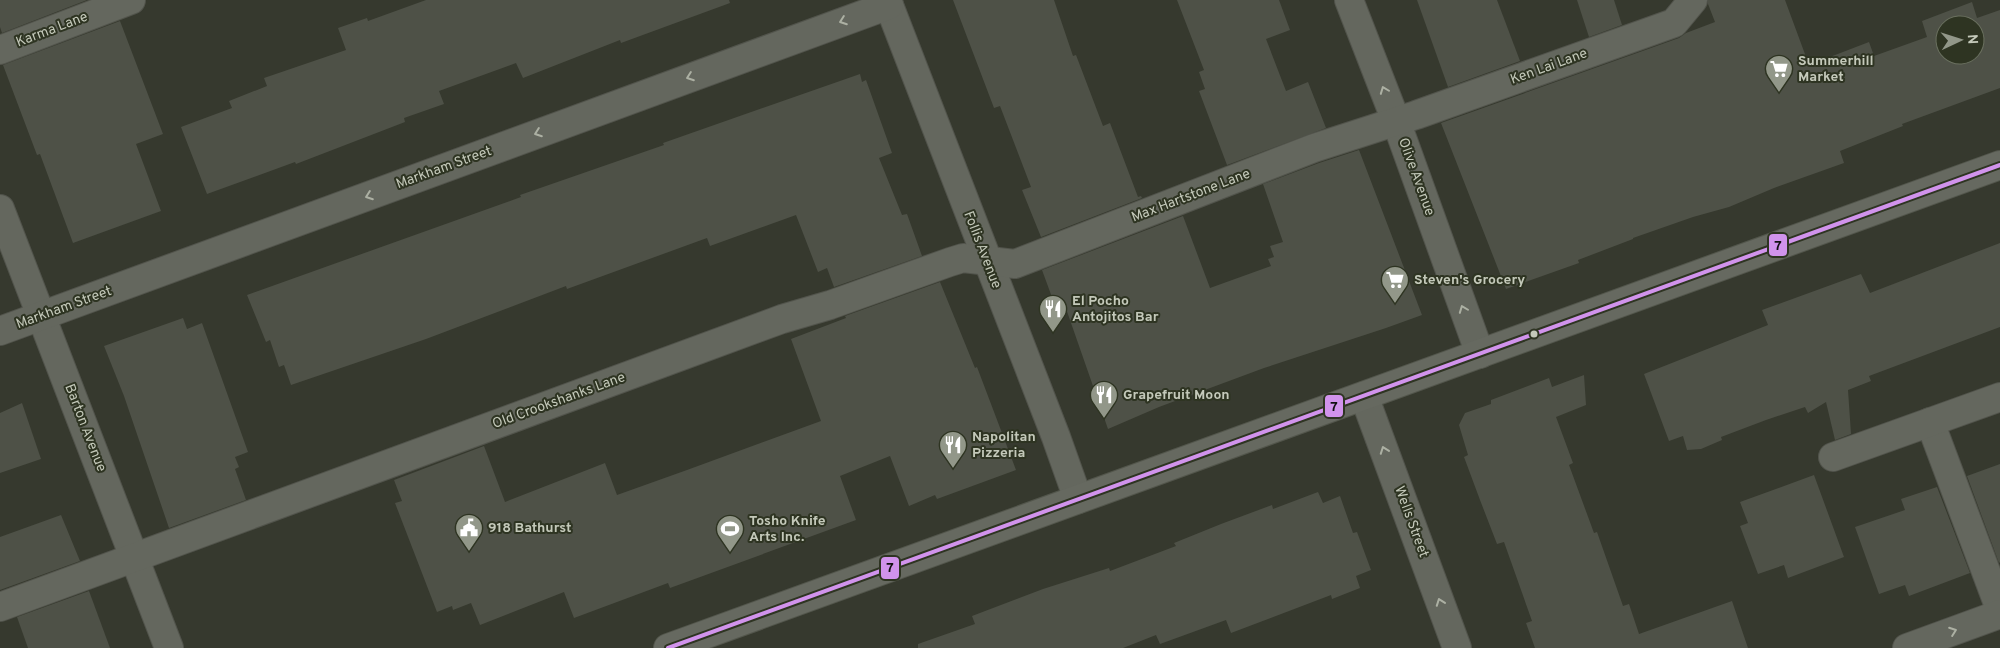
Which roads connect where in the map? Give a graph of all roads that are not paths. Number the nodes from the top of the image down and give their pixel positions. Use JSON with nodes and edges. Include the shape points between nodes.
{"nodes":[{"id":1,"x":131,"y":0,"type":"edge"},
{"id":2,"x":1349,"y":0,"type":"edge"},
{"id":3,"x":1693,"y":0,"type":"edge"},
{"id":4,"x":888,"y":2,"type":"edge"},
{"id":5,"x":0,"y":50,"type":"edge"},
{"id":6,"x":1396,"y":121,"type":"junction"},
{"id":7,"x":2000,"y":165,"type":"edge"},
{"id":8,"x":0,"y":209,"type":"edge"},
{"id":9,"x":987,"y":261,"type":"junction"},
{"id":10,"x":42,"y":316,"type":"junction"},
{"id":11,"x":0,"y":331,"type":"edge"},
{"id":12,"x":1480,"y":354,"type":"junction"},
{"id":13,"x":1364,"y":396,"type":"junction"},
{"id":14,"x":2000,"y":397,"type":"edge"},
{"id":15,"x":1930,"y":422,"type":"junction"},
{"id":16,"x":1832,"y":457,"type":"dead end"},
{"id":17,"x":1078,"y":499,"type":"junction"},
{"id":18,"x":134,"y":558,"type":"junction"},
{"id":19,"x":0,"y":607,"type":"edge"},
{"id":20,"x":2000,"y":609,"type":"edge"},
{"id":21,"x":2000,"y":614,"type":"edge"},
{"id":22,"x":169,"y":648,"type":"edge"},
{"id":23,"x":668,"y":648,"type":"edge"},
{"id":24,"x":1457,"y":648,"type":"edge"},
{"id":25,"x":1908,"y":648,"type":"edge"}],
"edges":[{"from":1,"to":5,"type":"street","name":"Karma Lane"},
{"from":6,"to":2,"type":"street","name":"Olive Avenue","one_way":true},
{"from":3,"to":6,"type":"street","name":"Ken Lai Lane","via":[[1674,23]]},
{"from":4,"to":9,"type":"street","name":"Follis Avenue"},
{"from":4,"to":10,"type":"street","name":"Markham Street","one_way":true},
{"from":6,"to":9,"type":"street","name":"Max Hartstone Lane","via":[[1314,148],[1015,264]]},
{"from":12,"to":6,"type":"street","name":"Olive Avenue","one_way":true},
{"from":7,"to":12,"type":"main road"},
{"from":8,"to":10,"type":"street","name":"Barton Avenue"},
{"from":9,"to":17,"type":"street","name":"Follis Avenue"},
{"from":9,"to":18,"type":"street","name":"Old Crookshanks Lane","via":[[963,258],[782,319]]},
{"from":10,"to":11,"type":"street","name":"Markham Street"},
{"from":10,"to":18,"type":"street","name":"Barton Avenue"},
{"from":12,"to":13,"type":"main road"},
{"from":13,"to":17,"type":"main road"},
{"from":24,"to":13,"type":"street","name":"Wells Street","one_way":true},
{"from":14,"to":15,"type":"street"},
{"from":15,"to":16,"type":"street"},
{"from":15,"to":20,"type":"street"},
{"from":17,"to":23,"type":"main road"},
{"from":18,"to":19,"type":"street","name":"Old Crookshanks Lane"},
{"from":18,"to":22,"type":"street","name":"Barton Avenue"},
{"from":25,"to":21,"type":"street","one_way":true}]}
